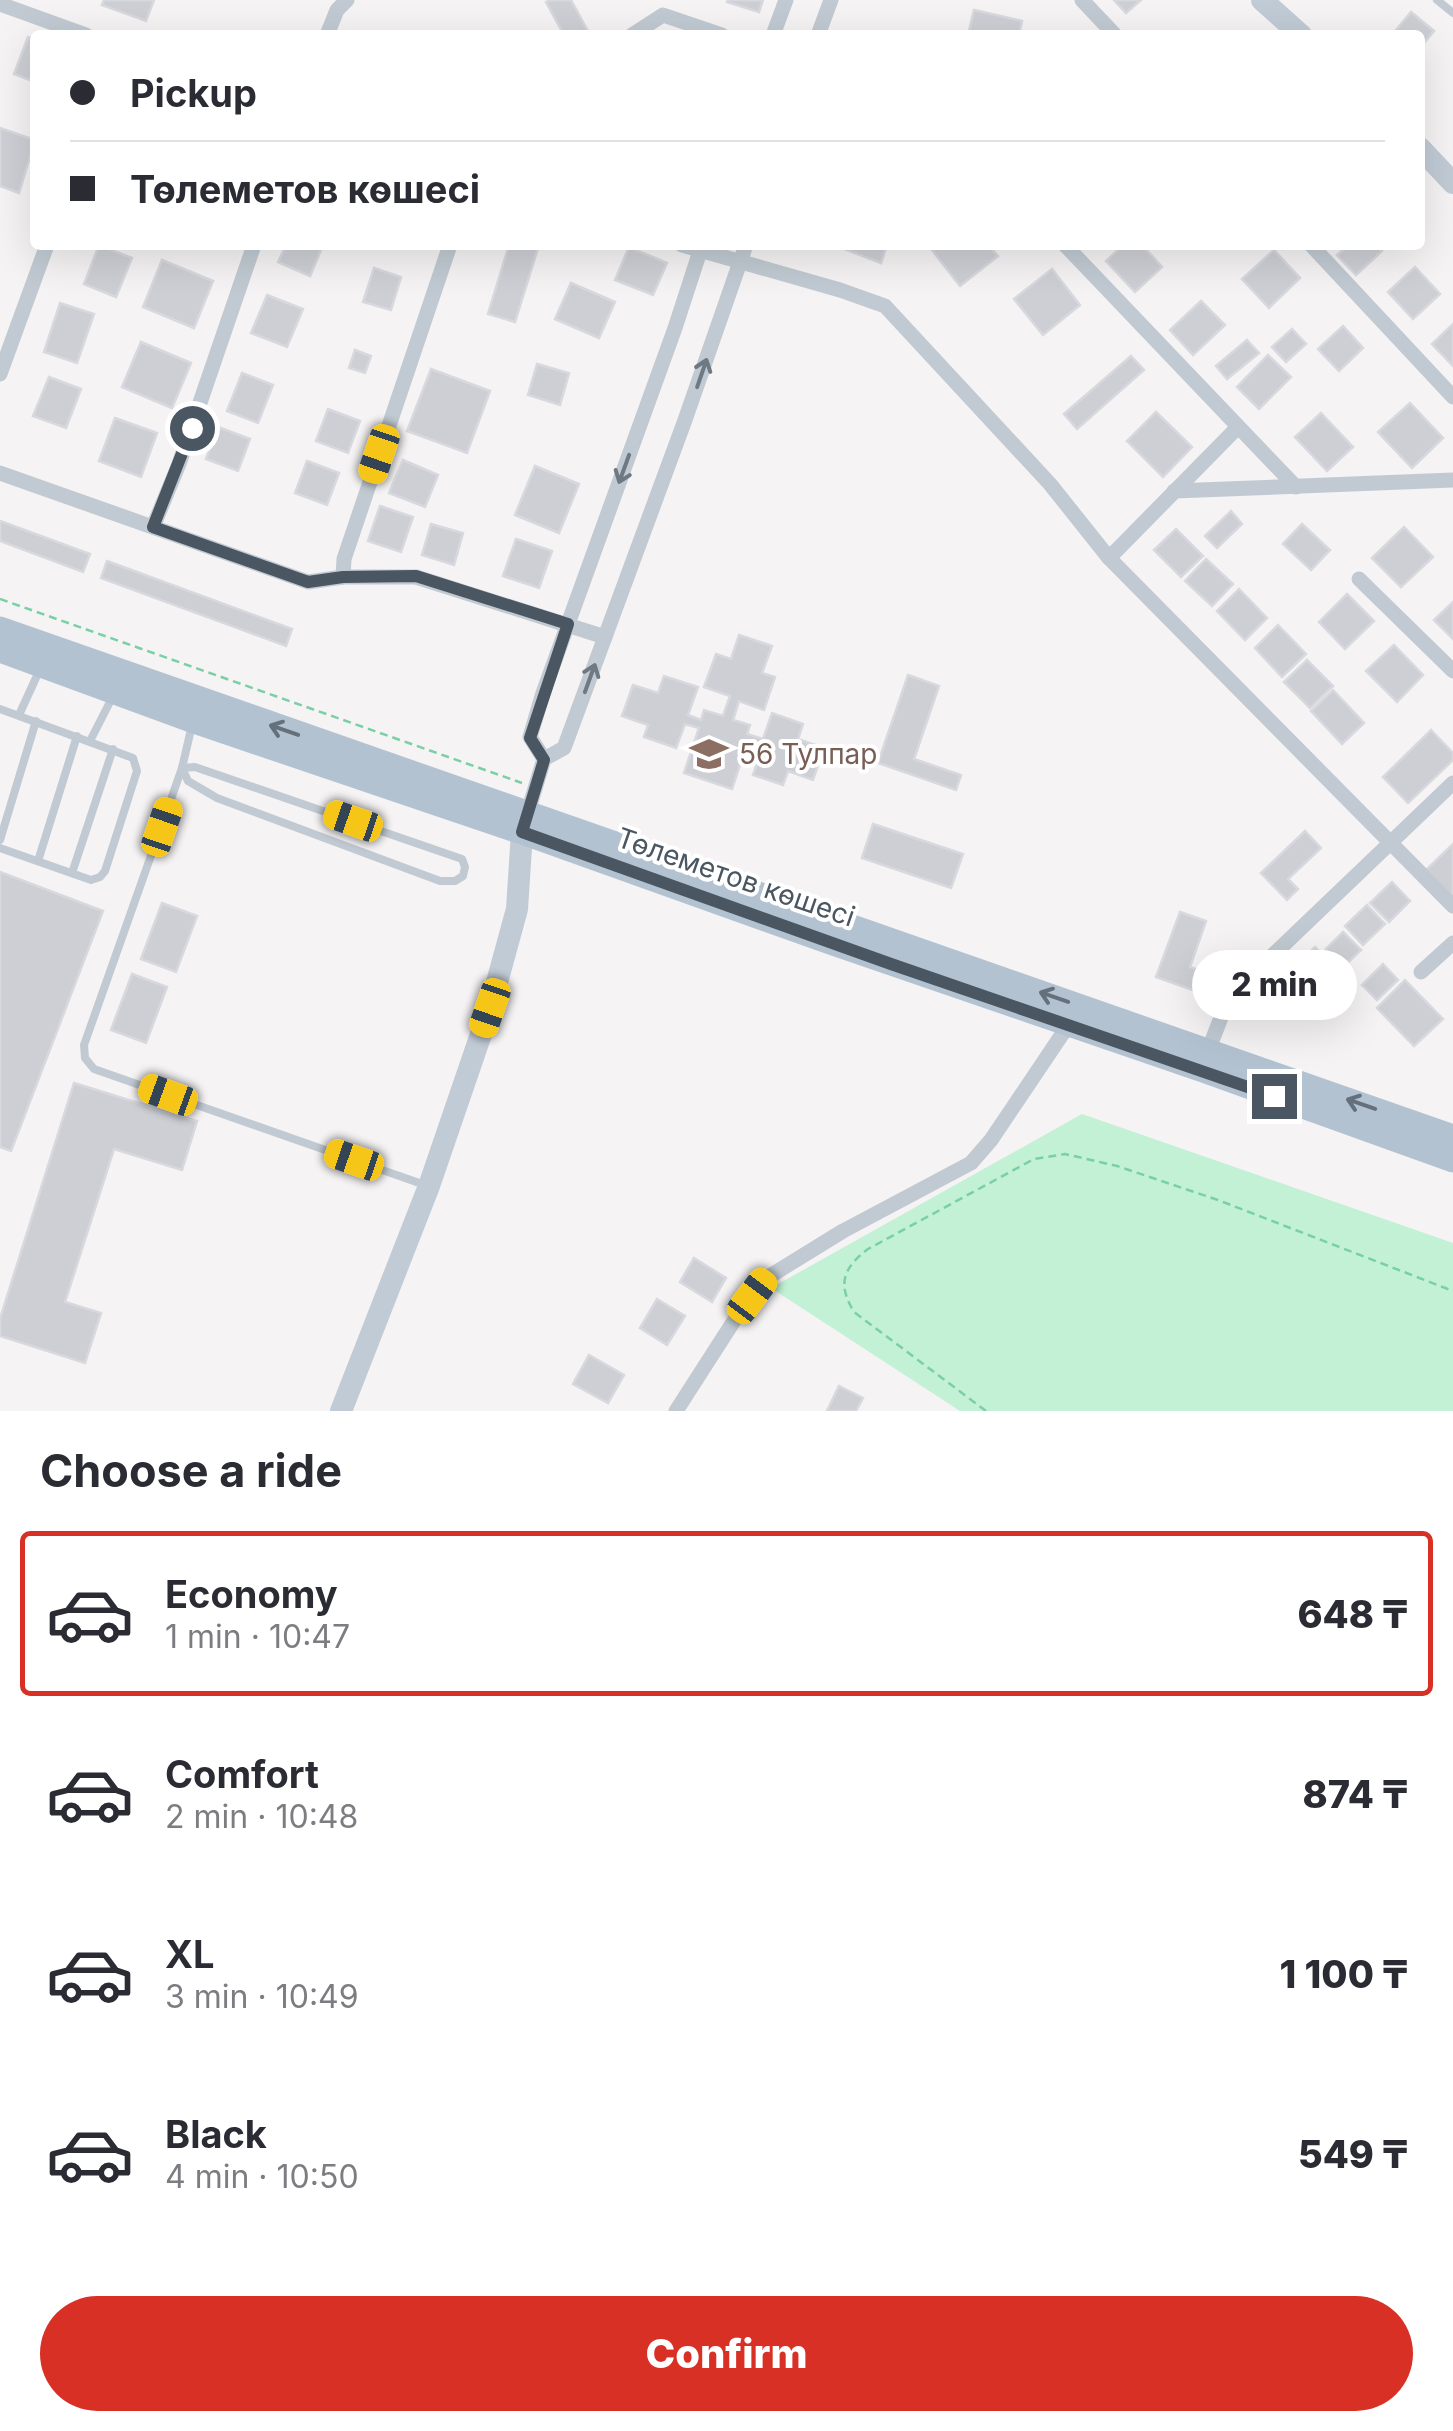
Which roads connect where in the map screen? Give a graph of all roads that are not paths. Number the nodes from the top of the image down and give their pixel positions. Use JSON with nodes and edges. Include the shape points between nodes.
{"nodes":[{"id":1,"x":348,"y":0,"type":"edge"},
{"id":2,"x":786,"y":0,"type":"edge"},
{"id":3,"x":831,"y":0,"type":"edge"},
{"id":4,"x":1082,"y":0,"type":"edge"},
{"id":5,"x":1262,"y":0,"type":"edge"},
{"id":6,"x":1437,"y":0,"type":"edge"},
{"id":7,"x":6,"y":3,"type":"edge"},
{"id":8,"x":1453,"y":13,"type":"edge"},
{"id":9,"x":74,"y":30,"type":"edge"},
{"id":10,"x":329,"y":30,"type":"edge"},
{"id":11,"x":640,"y":30,"type":"edge"},
{"id":12,"x":707,"y":30,"type":"edge"},
{"id":13,"x":776,"y":30,"type":"edge"},
{"id":14,"x":820,"y":30,"type":"edge"},
{"id":15,"x":1109,"y":30,"type":"edge"},
{"id":16,"x":1295,"y":30,"type":"edge"},
{"id":17,"x":1425,"y":153,"type":"edge"},
{"id":18,"x":1453,"y":182,"type":"edge"},
{"id":19,"x":45,"y":250,"type":"edge"},
{"id":20,"x":252,"y":250,"type":"edge"},
{"id":21,"x":448,"y":250,"type":"edge"},
{"id":22,"x":700,"y":250,"type":"edge"},
{"id":23,"x":706,"y":250,"type":"edge"},
{"id":24,"x":744,"y":250,"type":"edge"},
{"id":25,"x":1071,"y":250,"type":"edge"},
{"id":26,"x":1316,"y":250,"type":"edge"},
{"id":27,"x":740,"y":263,"type":"junction"},
{"id":28,"x":0,"y":374,"type":"edge"},
{"id":29,"x":1453,"y":397,"type":"edge"},
{"id":30,"x":1238,"y":428,"type":"junction"},
{"id":31,"x":0,"y":473,"type":"edge"},
{"id":32,"x":1453,"y":480,"type":"edge"},
{"id":33,"x":1296,"y":487,"type":"junction"},
{"id":34,"x":1174,"y":491,"type":"junction"},
{"id":35,"x":153,"y":527,"type":"junction"},
{"id":36,"x":1109,"y":558,"type":"junction"},
{"id":37,"x":343,"y":577,"type":"junction"},
{"id":38,"x":1359,"y":578,"type":"dead end"},
{"id":39,"x":568,"y":624,"type":"junction"},
{"id":40,"x":0,"y":629,"type":"edge"},
{"id":41,"x":605,"y":637,"type":"junction"},
{"id":42,"x":0,"y":650,"type":"edge"},
{"id":43,"x":42,"y":664,"type":"junction"},
{"id":44,"x":1453,"y":671,"type":"edge"},
{"id":45,"x":116,"y":690,"type":"junction"},
{"id":46,"x":0,"y":708,"type":"edge"},
{"id":47,"x":19,"y":715,"type":"junction"},
{"id":48,"x":194,"y":720,"type":"junction"},
{"id":49,"x":36,"y":721,"type":"junction"},
{"id":50,"x":78,"y":736,"type":"junction"},
{"id":51,"x":90,"y":741,"type":"junction"},
{"id":52,"x":113,"y":749,"type":"junction"},
{"id":53,"x":544,"y":760,"type":"junction"},
{"id":54,"x":182,"y":768,"type":"junction"},
{"id":55,"x":1453,"y":783,"type":"edge"},
{"id":56,"x":524,"y":823,"type":"junction"},
{"id":57,"x":0,"y":840,"type":"edge"},
{"id":58,"x":1390,"y":843,"type":"junction"},
{"id":59,"x":0,"y":848,"type":"edge"},
{"id":60,"x":38,"y":862,"type":"junction"},
{"id":61,"x":72,"y":873,"type":"junction"},
{"id":62,"x":1453,"y":906,"type":"edge"},
{"id":63,"x":805,"y":922,"type":"junction"},
{"id":64,"x":1453,"y":943,"type":"edge"},
{"id":65,"x":1421,"y":972,"type":"dead end"},
{"id":66,"x":1072,"y":1027,"type":"junction"},
{"id":67,"x":1208,"y":1051,"type":"junction"},
{"id":68,"x":1453,"y":1137,"type":"edge"},
{"id":69,"x":1453,"y":1160,"type":"edge"},
{"id":70,"x":429,"y":1186,"type":"junction"},
{"id":71,"x":341,"y":1411,"type":"edge"},
{"id":72,"x":676,"y":1411,"type":"edge"}],
"edges":[{"from":1,"to":10,"type":"street"},
{"from":2,"to":13,"type":"street"},
{"from":3,"to":14,"type":"street"},
{"from":4,"to":15,"type":"street"},
{"from":5,"to":16,"type":"street"},
{"from":6,"to":8,"type":"lane"},
{"from":7,"to":9,"type":"street"},
{"from":11,"to":12,"type":"street","via":[[663,15]]},
{"from":17,"to":18,"type":"street"},
{"from":19,"to":28,"type":"street"},
{"from":20,"to":35,"type":"street"},
{"from":21,"to":37,"type":"street"},
{"from":22,"to":39,"type":"street","one_way":true},
{"from":23,"to":27,"type":"street"},
{"from":24,"to":27,"type":"street"},
{"from":25,"to":30,"type":"street"},
{"from":26,"to":29,"type":"street"},
{"from":27,"to":36,"type":"street","via":[[885,306],[1050,484]]},
{"from":41,"to":27,"type":"street","one_way":true},
{"from":30,"to":33,"type":"street"},
{"from":30,"to":34,"type":"street"},
{"from":31,"to":35,"type":"street"},
{"from":32,"to":33,"type":"street"},
{"from":33,"to":34,"type":"street"},
{"from":34,"to":36,"type":"street"},
{"from":35,"to":37,"type":"street","via":[[308,582]]},
{"from":36,"to":58,"type":"street"},
{"from":37,"to":39,"type":"street","via":[[416,576]]},
{"from":38,"to":44,"type":"street"},
{"from":39,"to":41,"type":"street"},
{"from":39,"to":53,"type":"street","via":[[530,738]]},
{"from":56,"to":40,"type":"main road","name":"Төлеметов көшесі","one_way":true},
{"from":53,"to":41,"type":"street","one_way":true,"via":[[564,748]]},
{"from":42,"to":43,"type":"main road","name":"Төлеметов көшесі"},
{"from":43,"to":45,"type":"main road","name":"Төлеметов көшесі"},
{"from":43,"to":47,"type":"lane"},
{"from":45,"to":48,"type":"main road","name":"Төлеметов көшесі"},
{"from":45,"to":51,"type":"lane"},
{"from":46,"to":47,"type":"lane"},
{"from":47,"to":49,"type":"lane"},
{"from":48,"to":54,"type":"lane"},
{"from":48,"to":56,"type":"main road","name":"Төлеметов көшесі"},
{"from":49,"to":50,"type":"lane"},
{"from":49,"to":57,"type":"lane"},
{"from":50,"to":51,"type":"lane"},
{"from":50,"to":60,"type":"lane"},
{"from":51,"to":52,"type":"lane"},
{"from":52,"to":61,"type":"lane"},
{"from":52,"to":61,"type":"lane","via":[[134,758],[137,771],[105,870],[91,880]]},
{"from":53,"to":56,"type":"street"},
{"from":54,"to":54,"type":"lane","via":[[188,780],[217,798],[440,881],[454,882],[466,868],[462,859],[208,770]]},
{"from":54,"to":70,"type":"lane","via":[[84,1044],[85,1058],[94,1068]]},
{"from":55,"to":58,"type":"street"},
{"from":56,"to":63,"type":"main road","name":"Төлеметов көшесі"},
{"from":56,"to":70,"type":"street","via":[[510,942]]},
{"from":58,"to":62,"type":"street"},
{"from":58,"to":67,"type":"street","via":[[1229,997]]},
{"from":59,"to":60,"type":"lane"},
{"from":60,"to":61,"type":"lane"},
{"from":63,"to":66,"type":"main road","name":"Төлеметов көшесі"},
{"from":67,"to":63,"type":"main road","name":"Төлеметов көшесі","one_way":true},
{"from":64,"to":65,"type":"street"},
{"from":66,"to":69,"type":"main road","name":"Төлеметов көшесі"},
{"from":66,"to":72,"type":"street","via":[[971,1163],[765,1278]]},
{"from":68,"to":67,"type":"main road","name":"Төлеметов көшесі","one_way":true},
{"from":70,"to":71,"type":"street"}]}
